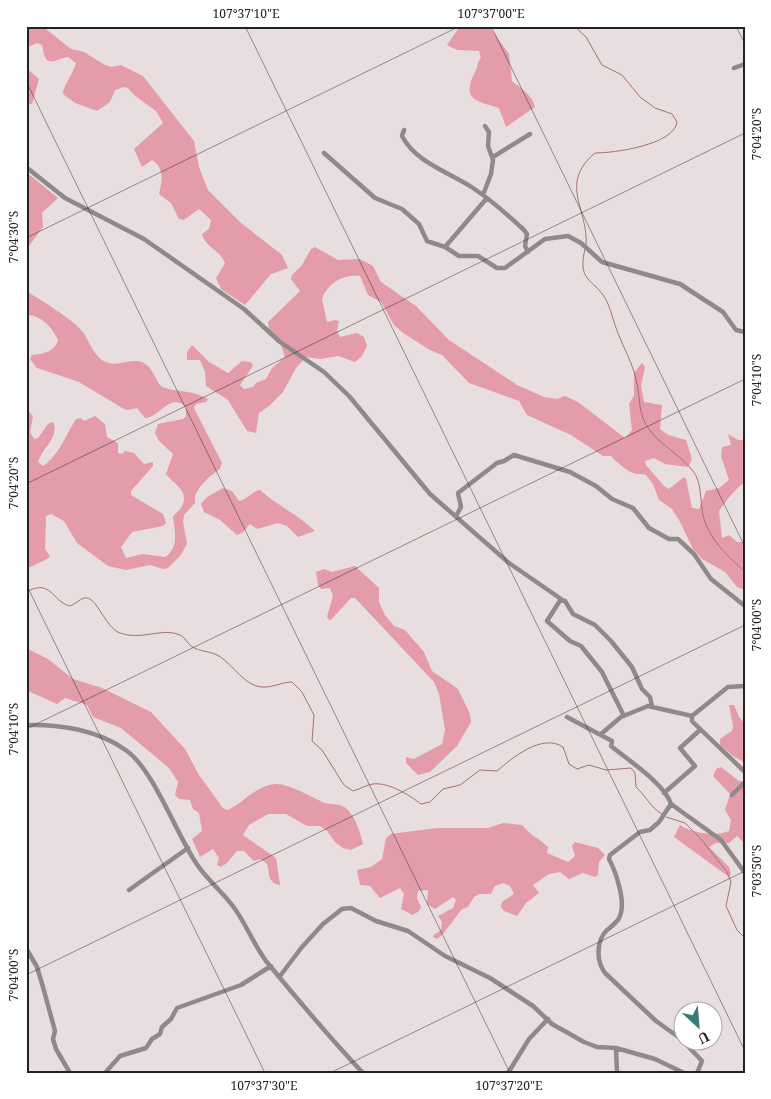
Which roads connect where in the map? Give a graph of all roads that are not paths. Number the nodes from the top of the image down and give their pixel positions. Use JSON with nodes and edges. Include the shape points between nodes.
{"nodes":[{"id":1,"x":745,"y":64,"type":"edge"},
{"id":2,"x":734,"y":68,"type":"dead end"},
{"id":3,"x":485,"y":126,"type":"dead end"},
{"id":4,"x":404,"y":130,"type":"dead end"},
{"id":5,"x":530,"y":134,"type":"dead end"},
{"id":6,"x":324,"y":153,"type":"dead end"},
{"id":7,"x":493,"y":157,"type":"junction"},
{"id":8,"x":26,"y":167,"type":"edge"},
{"id":9,"x":485,"y":197,"type":"junction"},
{"id":10,"x":445,"y":247,"type":"junction"},
{"id":11,"x":528,"y":252,"type":"junction"},
{"id":12,"x":745,"y":332,"type":"edge"},
{"id":13,"x":456,"y":516,"type":"junction"},
{"id":14,"x":561,"y":600,"type":"junction"},
{"id":15,"x":745,"y":606,"type":"edge"},
{"id":16,"x":745,"y":686,"type":"edge"},
{"id":17,"x":652,"y":706,"type":"junction"},
{"id":18,"x":624,"y":716,"type":"junction"},
{"id":19,"x":692,"y":716,"type":"junction"},
{"id":20,"x":567,"y":717,"type":"dead end"},
{"id":21,"x":26,"y":725,"type":"edge"},
{"id":22,"x":700,"y":730,"type":"junction"},
{"id":23,"x":601,"y":734,"type":"junction"},
{"id":24,"x":745,"y":772,"type":"edge"},
{"id":25,"x":745,"y":782,"type":"edge"},
{"id":26,"x":664,"y":793,"type":"junction"},
{"id":27,"x":732,"y":795,"type":"dead end"},
{"id":28,"x":671,"y":804,"type":"junction"},
{"id":29,"x":188,"y":848,"type":"junction"},
{"id":30,"x":745,"y":873,"type":"edge"},
{"id":31,"x":129,"y":890,"type":"dead end"},
{"id":32,"x":26,"y":948,"type":"edge"},
{"id":33,"x":271,"y":966,"type":"junction"},
{"id":34,"x":280,"y":976,"type":"junction"},
{"id":35,"x":548,"y":1019,"type":"junction"},
{"id":36,"x":674,"y":1034,"type":"edge"},
{"id":37,"x":616,"y":1048,"type":"junction"},
{"id":38,"x":694,"y":1052,"type":"edge"},
{"id":39,"x":70,"y":1073,"type":"edge"},
{"id":40,"x":105,"y":1073,"type":"edge"},
{"id":41,"x":363,"y":1073,"type":"edge"},
{"id":42,"x":508,"y":1073,"type":"edge"},
{"id":43,"x":617,"y":1073,"type":"edge"},
{"id":44,"x":684,"y":1073,"type":"edge"},
{"id":45,"x":697,"y":1073,"type":"edge"}],
"edges":[{"from":1,"to":2,"type":"street"},
{"from":3,"to":7,"type":"street"},
{"from":4,"to":9,"type":"street","via":[[404,140],[418,156]]},
{"from":5,"to":7,"type":"street"},
{"from":6,"to":10,"type":"street","via":[[375,198],[402,209],[418,224],[427,241]]},
{"from":7,"to":9,"type":"street"},
{"from":8,"to":13,"type":"street","via":[[65,198],[144,239],[241,307],[276,339],[324,372],[349,396],[427,491]]},
{"from":9,"to":10,"type":"street"},
{"from":9,"to":11,"type":"street","via":[[526,232]]},
{"from":10,"to":11,"type":"street","via":[[459,256],[481,257],[502,268],[512,265]]},
{"from":11,"to":12,"type":"street","via":[[545,239],[568,236],[602,262],[680,284],[724,312],[736,330]]},
{"from":13,"to":14,"type":"street","via":[[509,563]]},
{"from":13,"to":15,"type":"street","via":[[461,506],[458,493],[497,463],[514,455],[556,467],[589,482],[614,500],[628,504],[649,528],[669,539],[678,539],[694,554],[711,579]]},
{"from":14,"to":17,"type":"street","via":[[578,618],[595,625],[611,641],[632,667]]},
{"from":14,"to":18,"type":"street","via":[[547,621],[581,646],[602,672]]},
{"from":16,"to":19,"type":"street","via":[[728,687]]},
{"from":17,"to":18,"type":"street"},
{"from":17,"to":19,"type":"street"},
{"from":18,"to":23,"type":"street"},
{"from":19,"to":22,"type":"street"},
{"from":20,"to":23,"type":"street"},
{"from":21,"to":29,"type":"street","via":[[75,729],[116,743],[128,752],[142,767]]},
{"from":22,"to":24,"type":"street"},
{"from":22,"to":26,"type":"street","via":[[680,748],[695,766]]},
{"from":23,"to":26,"type":"street"},
{"from":25,"to":27,"type":"street"},
{"from":26,"to":28,"type":"street"},
{"from":28,"to":30,"type":"street","via":[[722,840]]},
{"from":28,"to":36,"type":"street","via":[[650,830],[640,832],[610,855],[622,909],[619,920],[605,932],[598,944],[600,964],[605,973]]},
{"from":29,"to":31,"type":"street"},
{"from":29,"to":33,"type":"street","via":[[199,868],[235,910]]},
{"from":32,"to":39,"type":"street","via":[[36,967],[54,1026],[53,1041]]},
{"from":33,"to":34,"type":"street"},
{"from":33,"to":40,"type":"street","via":[[241,985],[177,1008],[146,1048],[120,1056]]},
{"from":34,"to":35,"type":"street","via":[[323,924],[348,907],[426,941],[445,956],[492,979]]},
{"from":34,"to":41,"type":"street"},
{"from":35,"to":37,"type":"street","via":[[584,1042],[597,1047]]},
{"from":35,"to":42,"type":"street","via":[[529,1039]]},
{"from":37,"to":43,"type":"street"},
{"from":37,"to":44,"type":"street","via":[[655,1059]]},
{"from":38,"to":45,"type":"street","via":[[702,1064]]}]}
